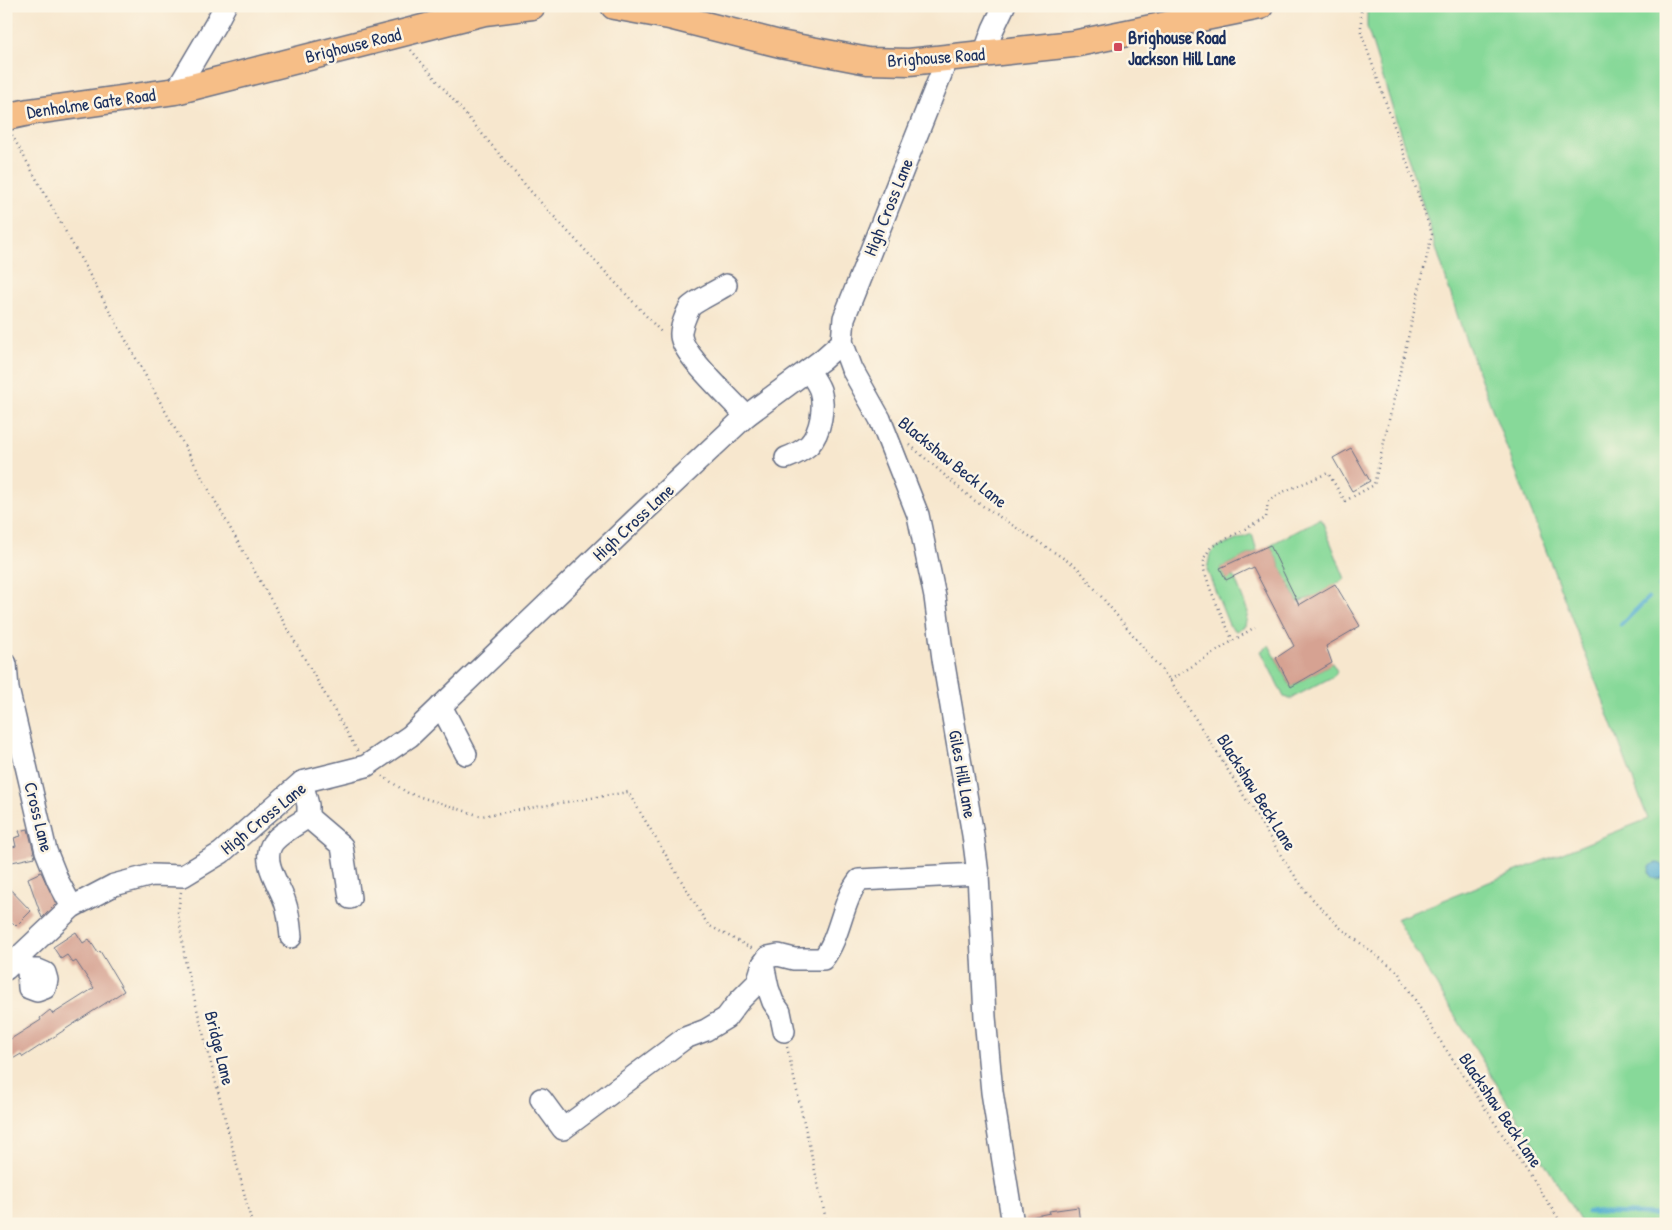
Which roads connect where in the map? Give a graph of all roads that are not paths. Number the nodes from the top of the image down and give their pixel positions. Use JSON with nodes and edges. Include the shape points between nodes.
{"nodes":[{"id":1,"x":225,"y":6,"type":"edge"},
{"id":2,"x":532,"y":6,"type":"edge"},
{"id":3,"x":614,"y":6,"type":"edge"},
{"id":4,"x":1004,"y":6,"type":"edge"},
{"id":5,"x":1260,"y":6,"type":"edge"},
{"id":6,"x":984,"y":54,"type":"junction"},
{"id":7,"x":947,"y":58,"type":"junction"},
{"id":8,"x":176,"y":91,"type":"junction"},
{"id":9,"x":9,"y":125,"type":"edge"},
{"id":10,"x":726,"y":285,"type":"dead end"},
{"id":11,"x":842,"y":342,"type":"junction"},
{"id":12,"x":808,"y":370,"type":"junction"},
{"id":13,"x":746,"y":416,"type":"junction"},
{"id":14,"x":786,"y":458,"type":"dead end"},
{"id":15,"x":6,"y":664,"type":"edge"},
{"id":16,"x":441,"y":706,"type":"junction"},
{"id":17,"x":466,"y":754,"type":"dead end"},
{"id":18,"x":302,"y":782,"type":"junction"},
{"id":19,"x":308,"y":817,"type":"junction"},
{"id":20,"x":978,"y":874,"type":"junction"},
{"id":21,"x":350,"y":898,"type":"dead end"},
{"id":22,"x":72,"y":907,"type":"junction"},
{"id":23,"x":291,"y":937,"type":"dead end"},
{"id":24,"x":766,"y":960,"type":"junction"},
{"id":25,"x":18,"y":966,"type":"edge"},
{"id":26,"x":784,"y":1031,"type":"road end"},
{"id":27,"x":541,"y":1099,"type":"dead end"},
{"id":28,"x":1012,"y":1224,"type":"edge"}],
"edges":[{"from":1,"to":8,"type":"street"},
{"from":2,"to":8,"type":"main road","name":"Brighouse Road","via":[[485,12]]},
{"from":3,"to":7,"type":"main road","name":"Brighouse Road","via":[[868,61],[909,62]]},
{"from":4,"to":6,"type":"street"},
{"from":5,"to":6,"type":"main road","name":"Brighouse Road","via":[[1073,44]]},
{"from":6,"to":7,"type":"main road","name":"Brighouse Road"},
{"from":7,"to":11,"type":"street","name":"High Cross Lane","via":[[844,318]]},
{"from":8,"to":9,"type":"main road","name":"Denholme Gate Road","via":[[29,112]]},
{"from":10,"to":13,"type":"street","via":[[691,306],[681,337],[700,367]]},
{"from":11,"to":12,"type":"street","name":"High Cross Lane"},
{"from":11,"to":20,"type":"street","name":"Giles Hill Lane","via":[[852,369],[880,419],[918,515],[935,597]]},
{"from":12,"to":13,"type":"street","name":"High Cross Lane"},
{"from":12,"to":14,"type":"street","via":[[820,390],[820,420],[810,443]]},
{"from":13,"to":16,"type":"street","name":"High Cross Lane"},
{"from":15,"to":22,"type":"street","name":"Cross Lane","via":[[8,690],[46,851]]},
{"from":16,"to":17,"type":"street"},
{"from":16,"to":18,"type":"street","name":"High Cross Lane","via":[[410,736],[366,766]]},
{"from":18,"to":19,"type":"street"},
{"from":18,"to":22,"type":"street","name":"High Cross Lane","via":[[221,853],[183,876],[152,875],[124,882]]},
{"from":19,"to":21,"type":"street","via":[[342,846]]},
{"from":19,"to":23,"type":"street","via":[[279,838],[271,846],[268,857],[285,902]]},
{"from":20,"to":24,"type":"street","via":[[859,880],[851,890],[830,950],[823,958],[794,959],[778,955]]},
{"from":20,"to":28,"type":"street","name":"Giles Hill Lane","via":[[984,1007],[992,1092]]},
{"from":22,"to":25,"type":"street"},
{"from":24,"to":26,"type":"street","via":[[768,988],[780,1012]]},
{"from":24,"to":27,"type":"street","via":[[758,983],[726,1018],[685,1038],[563,1129]]}]}
